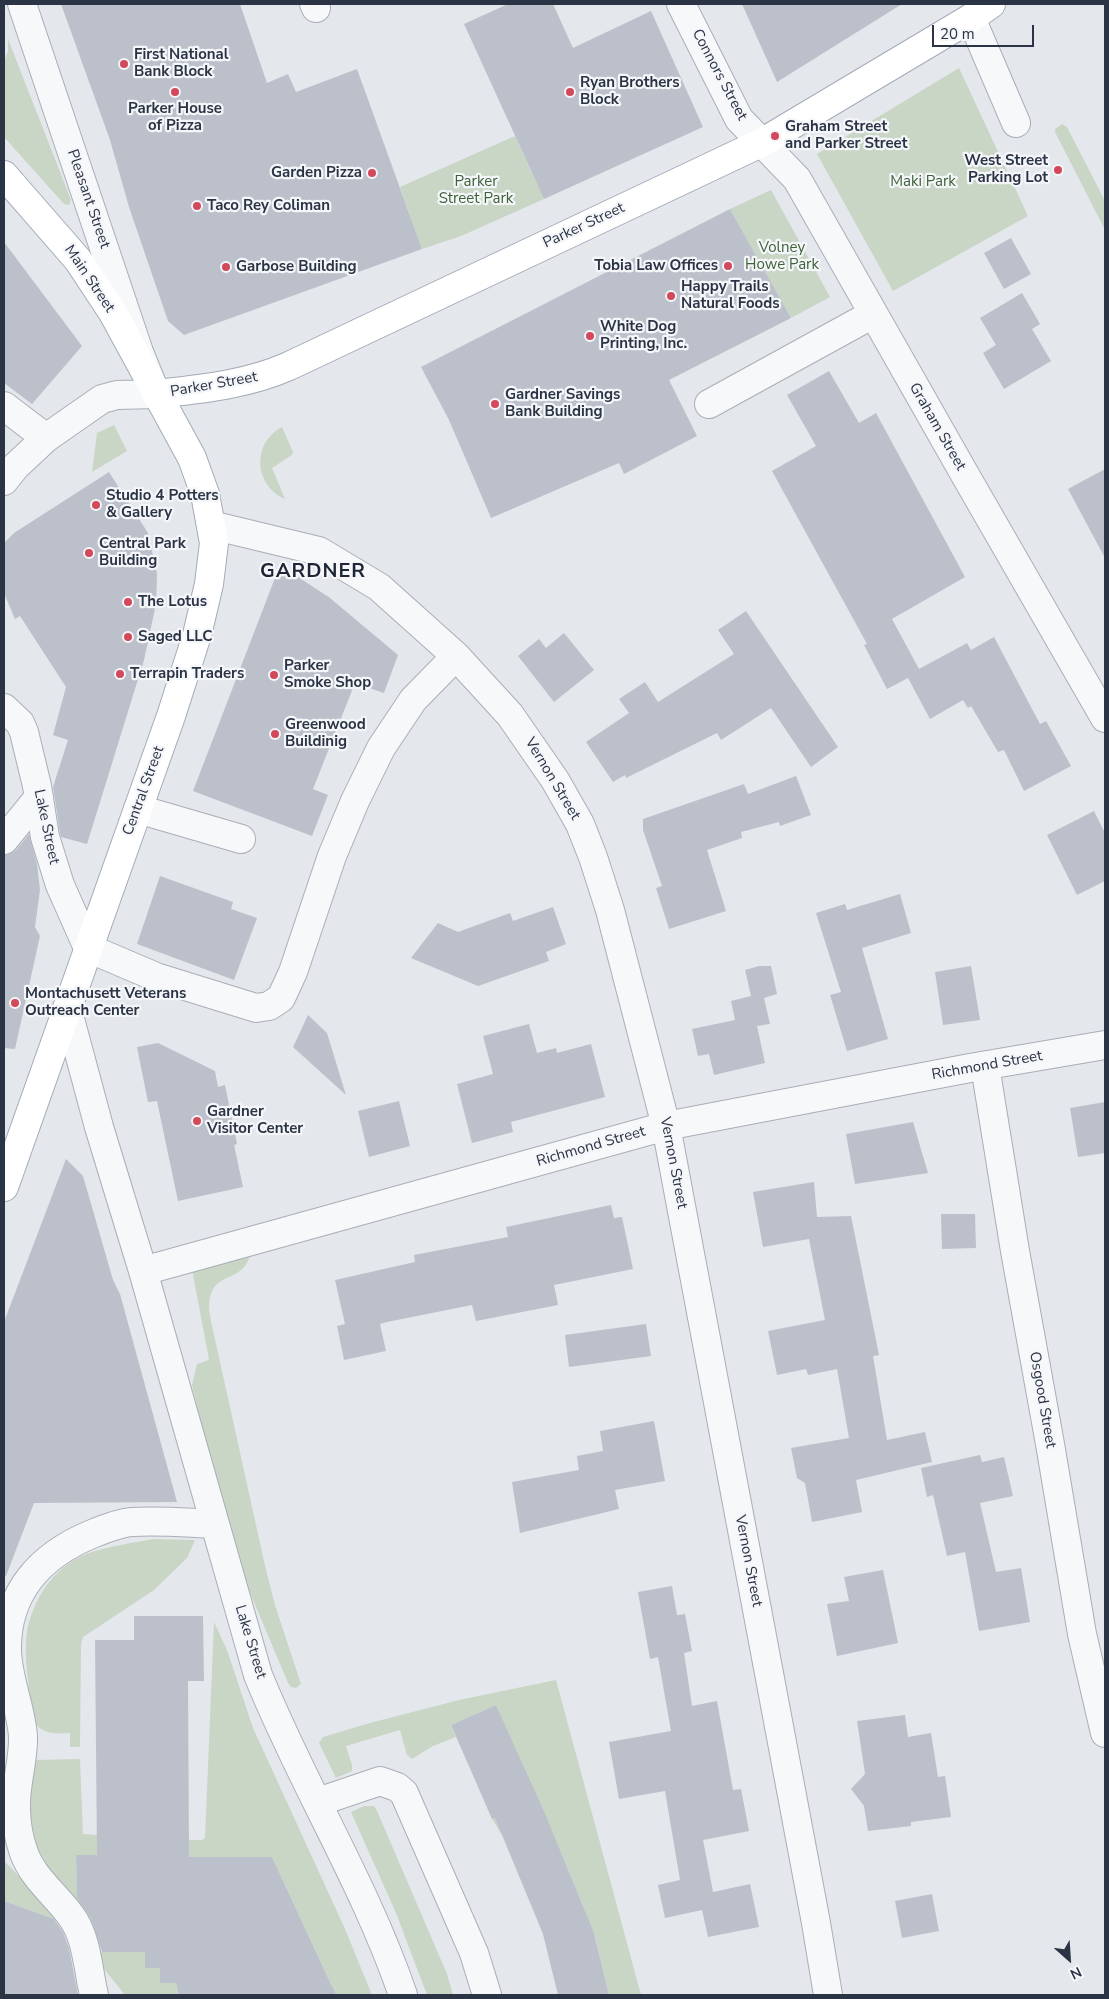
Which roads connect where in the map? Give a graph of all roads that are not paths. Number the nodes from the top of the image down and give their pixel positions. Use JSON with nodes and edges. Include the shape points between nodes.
{"nodes":[{"id":1,"x":22,"y":4,"type":"edge"},
{"id":2,"x":681,"y":4,"type":"edge"},
{"id":3,"x":1010,"y":4,"type":"edge"},
{"id":4,"x":981,"y":11,"type":"edge"},
{"id":5,"x":1016,"y":123,"type":"dead end"},
{"id":6,"x":762,"y":142,"type":"junction"},
{"id":7,"x":4,"y":175,"type":"edge"},
{"id":8,"x":873,"y":314,"type":"junction"},
{"id":9,"x":156,"y":394,"type":"junction"},
{"id":10,"x":709,"y":404,"type":"dead end"},
{"id":11,"x":4,"y":406,"type":"edge"},
{"id":12,"x":46,"y":438,"type":"junction"},
{"id":13,"x":4,"y":481,"type":"edge"},
{"id":14,"x":211,"y":525,"type":"junction"},
{"id":15,"x":456,"y":656,"type":"junction"},
{"id":16,"x":1102,"y":706,"type":"edge"},
{"id":17,"x":4,"y":708,"type":"edge"},
{"id":18,"x":39,"y":797,"type":"junction"},
{"id":19,"x":138,"y":808,"type":"junction"},
{"id":20,"x":241,"y":839,"type":"dead end"},
{"id":21,"x":4,"y":840,"type":"edge"},
{"id":22,"x":88,"y":948,"type":"junction"},
{"id":23,"x":68,"y":1008,"type":"junction"},
{"id":24,"x":1105,"y":1045,"type":"edge"},
{"id":25,"x":985,"y":1066,"type":"junction"},
{"id":26,"x":666,"y":1126,"type":"junction"},
{"id":27,"x":4,"y":1187,"type":"edge"},
{"id":28,"x":143,"y":1271,"type":"junction"},
{"id":29,"x":215,"y":1524,"type":"junction"},
{"id":30,"x":1105,"y":1733,"type":"edge"},
{"id":31,"x":318,"y":1802,"type":"junction"},
{"id":32,"x":94,"y":1995,"type":"edge"},
{"id":33,"x":403,"y":1995,"type":"edge"},
{"id":34,"x":487,"y":1995,"type":"edge"},
{"id":35,"x":828,"y":1995,"type":"edge"}],
"edges":[{"from":1,"to":9,"type":"street","name":"Pleasant Street"},
{"from":2,"to":6,"type":"street","name":"Connors Street","via":[[739,119]]},
{"from":3,"to":4,"type":"main road","name":"Parker Street"},
{"from":4,"to":5,"type":"street"},
{"from":4,"to":6,"type":"main road","name":"Parker Street"},
{"from":6,"to":8,"type":"street","name":"Graham Street","via":[[797,178]]},
{"from":6,"to":9,"type":"main road","name":"Parker Street","via":[[273,373],[226,386]]},
{"from":7,"to":9,"type":"main road","name":"Main Street","via":[[90,277]]},
{"from":8,"to":10,"type":"street"},
{"from":8,"to":16,"type":"street","name":"Graham Street"},
{"from":9,"to":12,"type":"street","via":[[102,398]]},
{"from":9,"to":14,"type":"main road","name":"Central Street","via":[[192,458],[205,494]]},
{"from":11,"to":12,"type":"street"},
{"from":12,"to":13,"type":"street"},
{"from":14,"to":15,"type":"street","name":"Vernon Street","via":[[320,551],[379,587]]},
{"from":14,"to":19,"type":"main road","name":"Central Street","via":[[214,542],[209,584],[196,635]]},
{"from":15,"to":22,"type":"street","via":[[413,700],[377,757],[332,856],[281,998],[268,1006],[256,1008],[156,977]]},
{"from":15,"to":26,"type":"street","name":"Vernon Street","via":[[522,730],[580,824],[610,910]]},
{"from":17,"to":18,"type":"street","name":"Lake Street","via":[[24,732]]},
{"from":18,"to":21,"type":"street"},
{"from":18,"to":22,"type":"street","name":"Lake Street","via":[[45,836],[60,885]]},
{"from":19,"to":20,"type":"street"},
{"from":19,"to":22,"type":"main road","name":"Central Street"},
{"from":22,"to":23,"type":"main road","name":"Central Street"},
{"from":23,"to":27,"type":"main road","name":"Central Street"},
{"from":23,"to":28,"type":"street","name":"Lake Street","via":[[99,1128]]},
{"from":24,"to":25,"type":"street","name":"Richmond Street"},
{"from":25,"to":26,"type":"street","name":"Richmond Street"},
{"from":25,"to":30,"type":"street","name":"Osgood Street","via":[[1082,1634]]},
{"from":26,"to":28,"type":"street","name":"Richmond Street"},
{"from":26,"to":35,"type":"street","name":"Vernon Street"},
{"from":28,"to":29,"type":"street","name":"Lake Street"},
{"from":29,"to":31,"type":"street","name":"Lake Street","via":[[258,1675]]},
{"from":29,"to":32,"type":"street","via":[[131,1522],[71,1543],[40,1566],[22,1589],[12,1614],[7,1652],[23,1738],[16,1807],[18,1833],[28,1864],[78,1926]]},
{"from":31,"to":33,"type":"street","name":"Lake Street","via":[[376,1924]]},
{"from":31,"to":34,"type":"street","via":[[380,1781],[397,1786],[404,1794],[474,1954]]}]}
